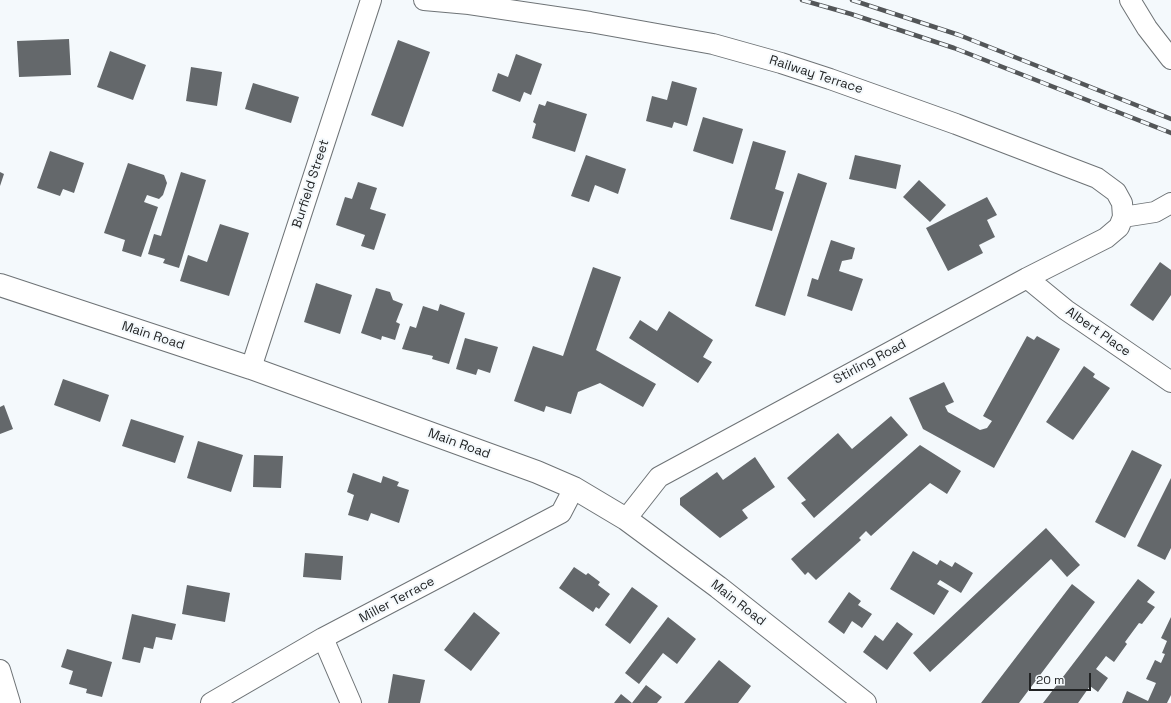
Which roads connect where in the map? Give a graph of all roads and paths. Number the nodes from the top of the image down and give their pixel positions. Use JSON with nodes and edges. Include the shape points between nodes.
{"nodes":[{"id":1,"x":371,"y":0,"type":"edge"},
{"id":2,"x":424,"y":0,"type":"edge"},
{"id":3,"x":1130,"y":0,"type":"edge"},
{"id":4,"x":1171,"y":59,"type":"edge"},
{"id":5,"x":1171,"y":203,"type":"edge"},
{"id":6,"x":1123,"y":217,"type":"junction"},
{"id":7,"x":1027,"y":278,"type":"junction"},
{"id":8,"x":0,"y":285,"type":"edge"},
{"id":9,"x":251,"y":368,"type":"junction"},
{"id":10,"x":1171,"y":382,"type":"edge"},
{"id":11,"x":574,"y":488,"type":"junction"},
{"id":12,"x":626,"y":519,"type":"junction"},
{"id":13,"x":323,"y":638,"type":"junction"},
{"id":14,"x":0,"y":670,"type":"edge"},
{"id":15,"x":10,"y":703,"type":"edge"},
{"id":16,"x":211,"y":703,"type":"edge"},
{"id":17,"x":351,"y":703,"type":"edge"},
{"id":18,"x":865,"y":703,"type":"edge"}],
"edges":[{"from":1,"to":9,"type":"street","name":"Burfield Street"},
{"from":2,"to":6,"type":"street","name":"Railway Terrace","via":[[590,22],[713,44],[781,63],[948,121],[1097,178],[1116,192],[1122,203]]},
{"from":3,"to":4,"type":"street","via":[[1147,28]]},
{"from":5,"to":6,"type":"street","via":[[1155,212]]},
{"from":6,"to":7,"type":"street","name":"Stirling Road","via":[[1119,227],[1106,238]]},
{"from":7,"to":10,"type":"street","name":"Albert Place","via":[[1066,310]]},
{"from":7,"to":12,"type":"street","name":"Stirling Road","via":[[658,477]]},
{"from":8,"to":9,"type":"main road","name":"Main Road"},
{"from":9,"to":11,"type":"main road","name":"Main Road","via":[[529,469]]},
{"from":11,"to":12,"type":"main road","name":"Main Road"},
{"from":11,"to":13,"type":"street","name":"Miller Terrace","via":[[561,513]]},
{"from":12,"to":18,"type":"main road","name":"Main Road","via":[[718,587]]},
{"from":13,"to":16,"type":"street","name":"Miller Terrace"},
{"from":13,"to":17,"type":"street"},
{"from":14,"to":15,"type":"street"}]}
